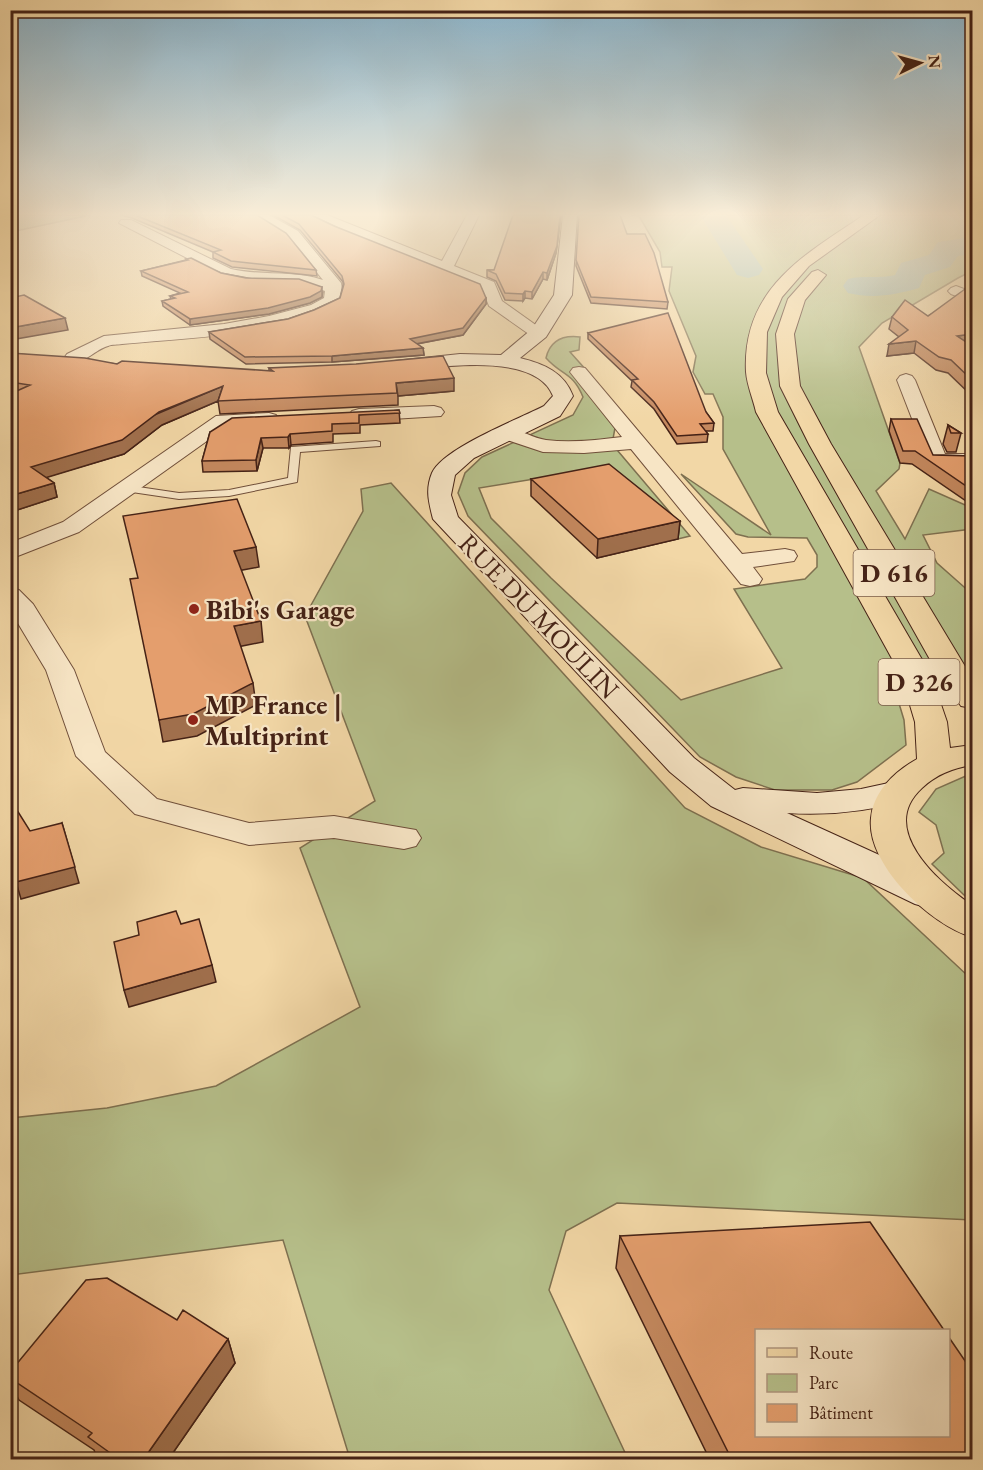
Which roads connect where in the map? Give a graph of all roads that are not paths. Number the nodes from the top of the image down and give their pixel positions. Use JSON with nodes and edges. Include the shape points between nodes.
{"nodes":[{"id":1,"x":316,"y":284,"type":"edge"},
{"id":2,"x":333,"y":284,"type":"edge"},
{"id":3,"x":485,"y":284,"type":"edge"},
{"id":4,"x":564,"y":284,"type":"edge"},
{"id":5,"x":784,"y":284,"type":"edge"},
{"id":6,"x":811,"y":284,"type":"edge"},
{"id":7,"x":334,"y":290,"type":"junction"},
{"id":8,"x":956,"y":291,"type":"dead end"},
{"id":9,"x":972,"y":297,"type":"edge"},
{"id":10,"x":539,"y":333,"type":"junction"},
{"id":11,"x":51,"y":356,"type":"edge"},
{"id":12,"x":74,"y":358,"type":"junction"},
{"id":13,"x":505,"y":361,"type":"junction"},
{"id":14,"x":107,"y":362,"type":"edge"},
{"id":15,"x":377,"y":367,"type":"edge"},
{"id":16,"x":579,"y":372,"type":"dead end"},
{"id":17,"x":906,"y":380,"type":"dead end"},
{"id":18,"x":434,"y":412,"type":"dead end"},
{"id":19,"x":339,"y":416,"type":"edge"},
{"id":20,"x":292,"y":418,"type":"edge"},
{"id":21,"x":508,"y":434,"type":"junction"},
{"id":22,"x":636,"y":442,"type":"junction"},
{"id":23,"x":376,"y":444,"type":"dead end"},
{"id":24,"x":972,"y":460,"type":"edge"},
{"id":25,"x":125,"y":488,"type":"junction"},
{"id":26,"x":10,"y":552,"type":"edge"},
{"id":27,"x":785,"y":556,"type":"dead end"},
{"id":28,"x":10,"y":595,"type":"edge"},
{"id":29,"x":880,"y":609,"type":"joint"},
{"id":30,"x":972,"y":699,"type":"edge"},
{"id":31,"x":972,"y":755,"type":"edge"},
{"id":32,"x":934,"y":763,"type":"junction"},
{"id":33,"x":898,"y":792,"type":"junction"},
{"id":34,"x":723,"y":798,"type":"junction"},
{"id":35,"x":404,"y":838,"type":"dead end"},
{"id":36,"x":929,"y":894,"type":"junction"},
{"id":37,"x":970,"y":926,"type":"edge"}],
"edges":[{"from":1,"to":7,"type":"street"},
{"from":2,"to":7,"type":"street"},
{"from":3,"to":10,"type":"street","via":[[495,303]]},
{"from":4,"to":10,"type":"main road","via":[[563,295]]},
{"from":5,"to":29,"type":"main road","number":"D 616","via":[[774,295],[758,332],[756,373],[767,412]]},
{"from":6,"to":30,"type":"main road","number":"D 616","via":[[797,299],[785,334],[790,386],[952,672]]},
{"from":7,"to":12,"type":"street","via":[[332,300],[317,308],[271,321],[104,341]]},
{"from":8,"to":9,"type":"street"},
{"from":10,"to":13,"type":"main road"},
{"from":11,"to":12,"type":"main road"},
{"from":12,"to":14,"type":"main road"},
{"from":13,"to":15,"type":"main road","via":[[460,360]]},
{"from":13,"to":21,"type":"main road","name":"RUE DU MOULIN","via":[[536,369],[556,381],[563,396],[552,411]]},
{"from":16,"to":22,"type":"street"},
{"from":17,"to":24,"type":"street","via":[[938,461]]},
{"from":18,"to":19,"type":"street"},
{"from":20,"to":25,"type":"street","via":[[223,420]]},
{"from":21,"to":22,"type":"street","via":[[543,446]]},
{"from":21,"to":34,"type":"main road","name":"RUE DU MOULIN","via":[[466,453],[444,473],[439,495],[446,519],[682,765]]},
{"from":22,"to":27,"type":"street","via":[[743,571]]},
{"from":23,"to":25,"type":"lane","via":[[296,449],[293,480],[229,492],[179,496]]},
{"from":25,"to":26,"type":"street","via":[[71,527]]},
{"from":28,"to":35,"type":"street","via":[[24,609],[60,670],[90,756],[146,807],[249,834],[334,827]]},
{"from":29,"to":32,"type":"main road","number":"D 326","via":[[916,675],[931,722]]},
{"from":31,"to":32,"type":"main road"},
{"from":32,"to":33,"type":"main road"},
{"from":33,"to":34,"type":"main road","via":[[817,804]]},
{"from":33,"to":36,"type":"main road","via":[[891,803],[889,831],[902,863]]},
{"from":34,"to":36,"type":"main road","name":"RUE DU MOULIN"},
{"from":36,"to":37,"type":"main road"}]}
